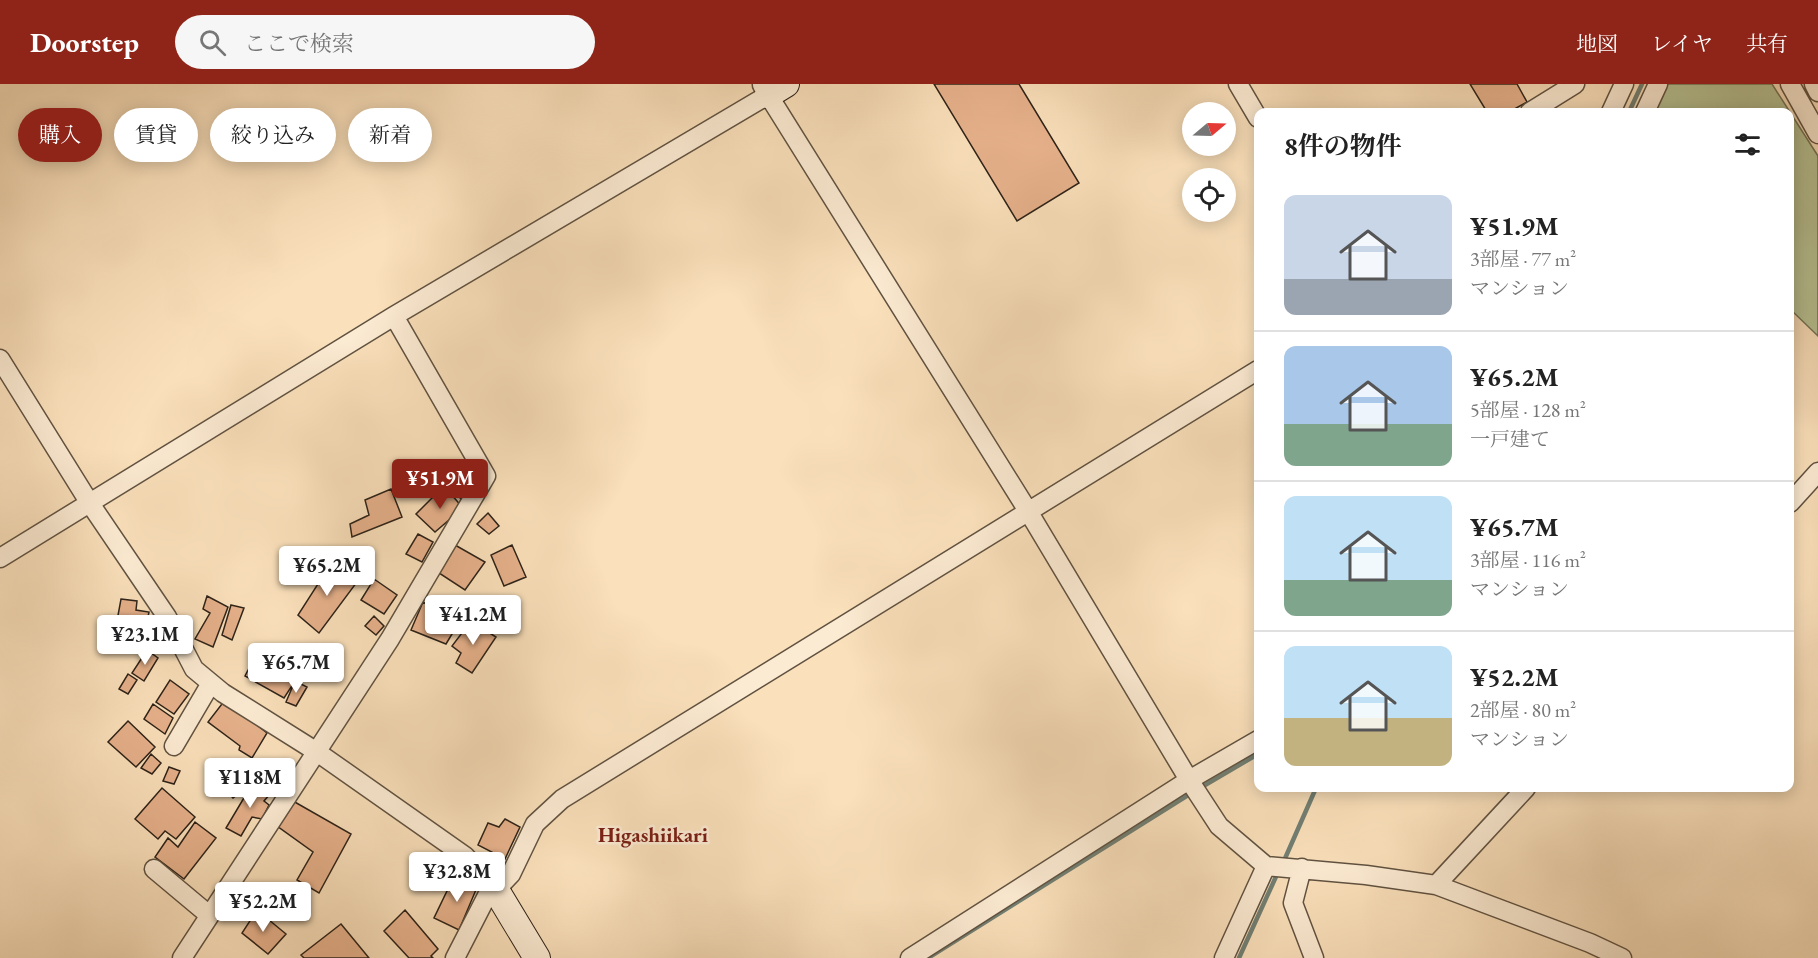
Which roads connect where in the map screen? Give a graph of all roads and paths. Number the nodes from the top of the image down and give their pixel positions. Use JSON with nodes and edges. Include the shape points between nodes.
{"nodes":[{"id":1,"x":1238,"y":84,"type":"edge"},
{"id":2,"x":1575,"y":84,"type":"edge"},
{"id":3,"x":1624,"y":84,"type":"edge"},
{"id":4,"x":1658,"y":84,"type":"edge"},
{"id":5,"x":1790,"y":84,"type":"edge"},
{"id":6,"x":1814,"y":84,"type":"edge"},
{"id":7,"x":772,"y":88,"type":"edge"},
{"id":8,"x":1818,"y":92,"type":"edge"},
{"id":9,"x":1536,"y":108,"type":"edge"},
{"id":10,"x":1613,"y":108,"type":"edge"},
{"id":11,"x":1647,"y":108,"type":"edge"},
{"id":12,"x":1254,"y":111,"type":"edge"},
{"id":13,"x":1818,"y":134,"type":"edge"},
{"id":14,"x":394,"y":316,"type":"junction"},
{"id":15,"x":0,"y":359,"type":"edge"},
{"id":16,"x":1254,"y":372,"type":"edge"},
{"id":17,"x":1818,"y":472,"type":"edge"},
{"id":18,"x":1794,"y":498,"type":"edge"},
{"id":19,"x":90,"y":502,"type":"junction"},
{"id":20,"x":1028,"y":511,"type":"junction"},
{"id":21,"x":0,"y":558,"type":"edge"},
{"id":22,"x":211,"y":683,"type":"junction"},
{"id":23,"x":1254,"y":742,"type":"edge"},
{"id":24,"x":174,"y":746,"type":"dead end"},
{"id":25,"x":317,"y":752,"type":"junction"},
{"id":26,"x":1189,"y":780,"type":"junction"},
{"id":27,"x":1522,"y":792,"type":"edge"},
{"id":28,"x":1266,"y":866,"type":"junction"},
{"id":29,"x":1302,"y":868,"type":"junction"},
{"id":30,"x":154,"y":869,"type":"dead end"},
{"id":31,"x":1436,"y":885,"type":"junction"},
{"id":32,"x":494,"y":888,"type":"junction"},
{"id":33,"x":209,"y":915,"type":"junction"},
{"id":34,"x":182,"y":958,"type":"edge"},
{"id":35,"x":455,"y":958,"type":"edge"},
{"id":36,"x":537,"y":958,"type":"edge"},
{"id":37,"x":910,"y":958,"type":"edge"},
{"id":38,"x":1224,"y":958,"type":"edge"},
{"id":39,"x":1314,"y":958,"type":"edge"},
{"id":40,"x":1622,"y":958,"type":"edge"}],
"edges":[{"from":1,"to":12,"type":"street"},
{"from":2,"to":9,"type":"street"},
{"from":3,"to":10,"type":"street"},
{"from":4,"to":11,"type":"street"},
{"from":5,"to":13,"type":"street"},
{"from":6,"to":8,"type":"street"},
{"from":7,"to":14,"type":"street"},
{"from":7,"to":20,"type":"street"},
{"from":14,"to":19,"type":"street"},
{"from":14,"to":25,"type":"street","via":[[486,476],[390,639]]},
{"from":15,"to":19,"type":"street"},
{"from":16,"to":20,"type":"street"},
{"from":17,"to":18,"type":"street"},
{"from":19,"to":21,"type":"street"},
{"from":19,"to":22,"type":"street","via":[[166,617],[194,669]]},
{"from":20,"to":26,"type":"street"},
{"from":20,"to":32,"type":"street","via":[[562,799],[535,824],[511,874]]},
{"from":22,"to":24,"type":"street"},
{"from":22,"to":25,"type":"street"},
{"from":23,"to":26,"type":"street"},
{"from":25,"to":32,"type":"street","via":[[465,856]]},
{"from":25,"to":33,"type":"street"},
{"from":26,"to":28,"type":"street","via":[[1219,826]]},
{"from":26,"to":37,"type":"street"},
{"from":27,"to":31,"type":"street"},
{"from":28,"to":29,"type":"street"},
{"from":28,"to":38,"type":"street"},
{"from":29,"to":31,"type":"street"},
{"from":29,"to":39,"type":"street","via":[[1293,903]]},
{"from":30,"to":33,"type":"street"},
{"from":31,"to":40,"type":"street"},
{"from":32,"to":35,"type":"street"},
{"from":32,"to":36,"type":"street"},
{"from":33,"to":34,"type":"street"}]}
